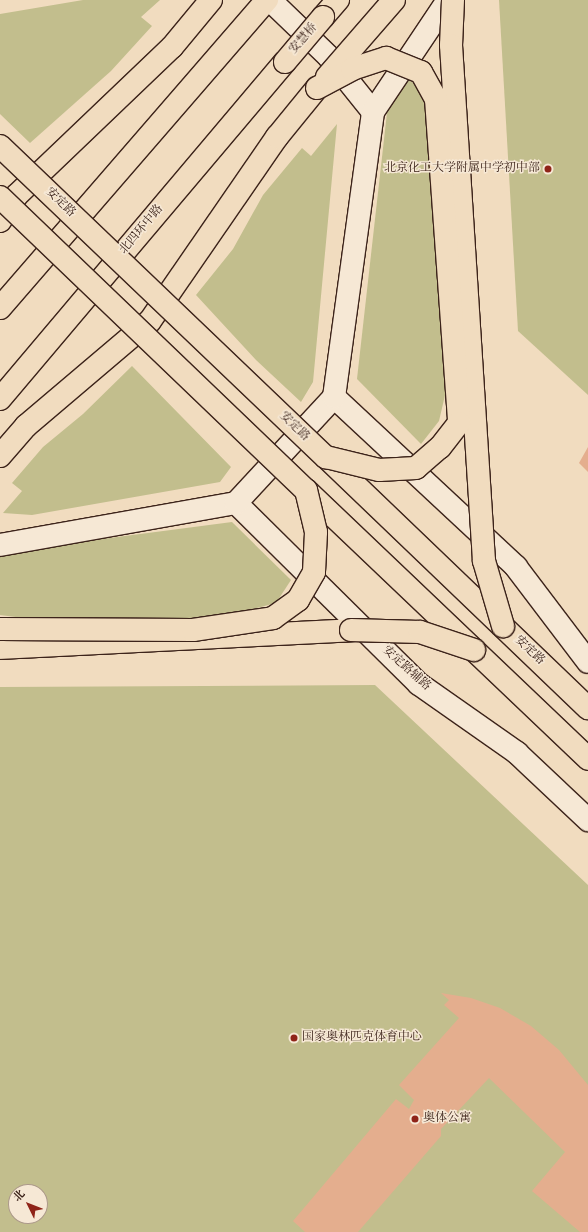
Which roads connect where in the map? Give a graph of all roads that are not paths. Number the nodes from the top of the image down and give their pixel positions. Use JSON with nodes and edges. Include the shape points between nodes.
{"nodes":[{"id":1,"x":211,"y":0,"type":"edge"},
{"id":2,"x":268,"y":0,"type":"edge"},
{"id":3,"x":338,"y":0,"type":"edge"},
{"id":4,"x":394,"y":0,"type":"edge"},
{"id":5,"x":448,"y":0,"type":"edge"},
{"id":6,"x":453,"y":0,"type":"edge"},
{"id":7,"x":285,"y":62,"type":"joint"},
{"id":8,"x":317,"y":88,"type":"junction"},
{"id":9,"x":373,"y":112,"type":"junction"},
{"id":10,"x":0,"y":146,"type":"edge"},
{"id":11,"x":0,"y":197,"type":"edge"},
{"id":12,"x":0,"y":221,"type":"edge"},
{"id":13,"x":0,"y":308,"type":"edge"},
{"id":14,"x":334,"y":397,"type":"junction"},
{"id":15,"x":0,"y":399,"type":"edge"},
{"id":16,"x":0,"y":456,"type":"edge"},
{"id":17,"x":326,"y":457,"type":"junction"},
{"id":18,"x":306,"y":490,"type":"junction"},
{"id":19,"x":236,"y":503,"type":"junction"},
{"id":20,"x":1,"y":546,"type":"edge"},
{"id":21,"x":503,"y":626,"type":"junction"},
{"id":22,"x":0,"y":629,"type":"edge"},
{"id":23,"x":0,"y":648,"type":"edge"},
{"id":24,"x":474,"y":650,"type":"junction"},
{"id":25,"x":588,"y":662,"type":"edge"},
{"id":26,"x":588,"y":708,"type":"edge"},
{"id":27,"x":588,"y":758,"type":"edge"},
{"id":28,"x":588,"y":820,"type":"edge"}],
"edges":[{"from":1,"to":12,"type":"main road","via":[[172,47],[17,195]]},
{"from":2,"to":9,"type":"street","via":[[329,57]]},
{"from":2,"to":13,"type":"main road"},
{"from":3,"to":7,"type":"main road","name":"安慧桥","bridge":true},
{"from":4,"to":8,"type":"main road","bridge":true},
{"from":5,"to":9,"type":"street"},
{"from":6,"to":21,"type":"main road","bridge":true,"via":[[452,53],[484,561]]},
{"from":7,"to":15,"type":"main road","name":"北四环中路"},
{"from":8,"to":16,"type":"main road","via":[[277,137],[150,321],[26,426]]},
{"from":8,"to":17,"type":"main road","bridge":true,"via":[[352,69],[386,58],[421,72],[436,99],[459,423],[440,447],[416,468],[379,470]]},
{"from":9,"to":14,"type":"street"},
{"from":10,"to":17,"type":"main road","name":"安定路","bridge":true},
{"from":11,"to":18,"type":"main road","bridge":true},
{"from":14,"to":19,"type":"street"},
{"from":14,"to":25,"type":"street","via":[[516,567]]},
{"from":17,"to":21,"type":"main road","name":"安定路","bridge":true},
{"from":18,"to":22,"type":"main road","bridge":true,"via":[[316,532],[314,572],[298,600],[273,618],[193,630]]},
{"from":18,"to":24,"type":"main road","bridge":true},
{"from":19,"to":20,"type":"street"},
{"from":19,"to":28,"type":"street","name":"安定路辅路","via":[[419,684],[517,753]]},
{"from":21,"to":26,"type":"main road","name":"安定路"},
{"from":23,"to":24,"type":"main road","bridge":true,"via":[[351,630],[420,632]]},
{"from":24,"to":27,"type":"main road"}]}
